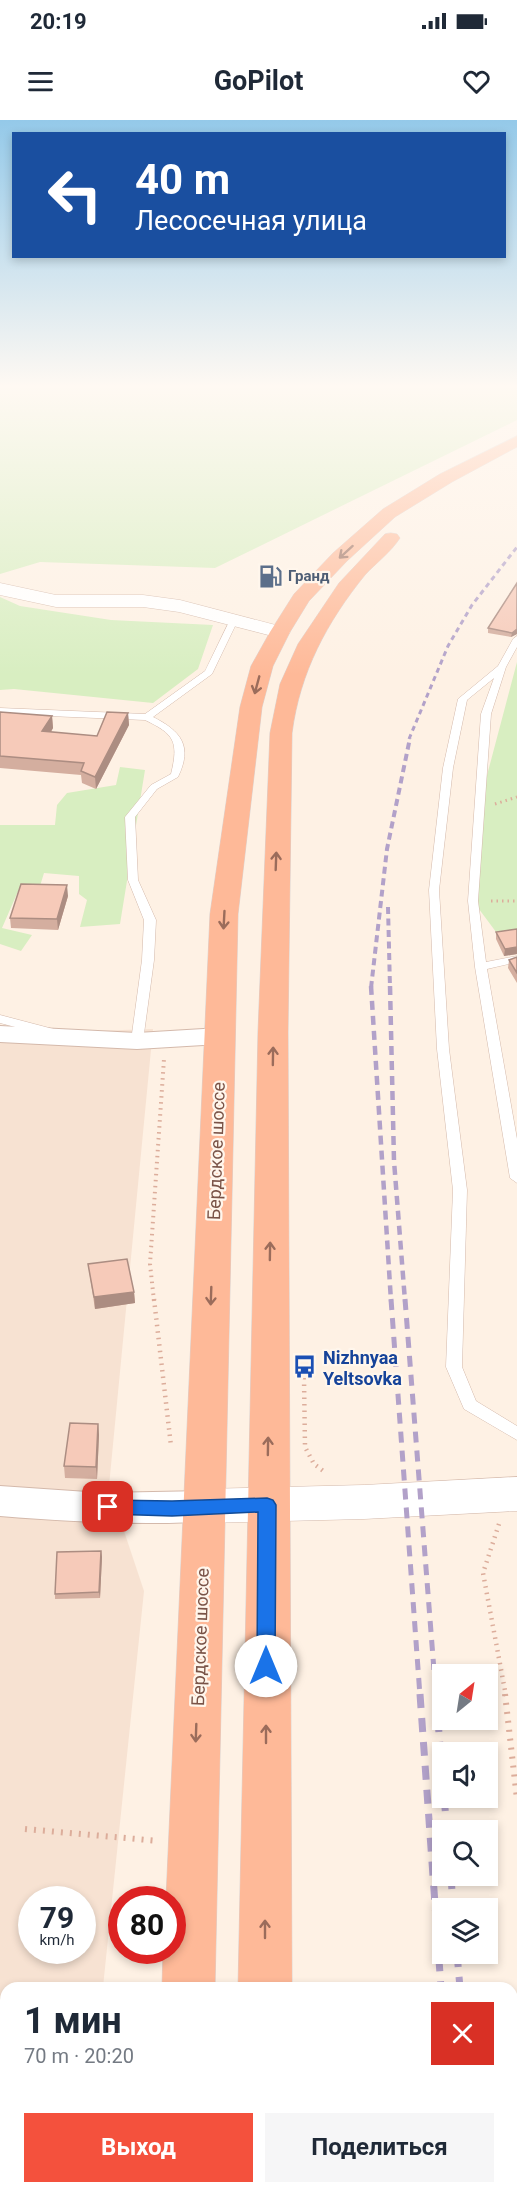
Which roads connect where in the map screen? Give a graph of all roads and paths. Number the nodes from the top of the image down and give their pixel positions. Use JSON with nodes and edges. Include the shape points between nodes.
{"nodes":[{"id":1,"x":440,"y":482,"type":"edge"},
{"id":2,"x":469,"y":482,"type":"edge"},
{"id":3,"x":0,"y":589,"type":"edge"},
{"id":4,"x":234,"y":620,"type":"junction"},
{"id":5,"x":280,"y":632,"type":"junction"},
{"id":6,"x":517,"y":639,"type":"edge"},
{"id":7,"x":502,"y":667,"type":"junction"},
{"id":8,"x":0,"y":711,"type":"edge"},
{"id":9,"x":147,"y":717,"type":"junction"},
{"id":10,"x":242,"y":769,"type":"junction"},
{"id":11,"x":280,"y":769,"type":"junction"},
{"id":12,"x":472,"y":901,"type":"junction"},
{"id":13,"x":517,"y":901,"type":"edge"},
{"id":14,"x":517,"y":959,"type":"edge"},
{"id":15,"x":481,"y":967,"type":"junction"},
{"id":16,"x":0,"y":1018,"type":"edge"},
{"id":17,"x":0,"y":1034,"type":"edge"},
{"id":18,"x":220,"y":1036,"type":"junction"},
{"id":19,"x":77,"y":1039,"type":"junction"},
{"id":20,"x":166,"y":1039,"type":"junction"},
{"id":21,"x":137,"y":1041,"type":"junction"},
{"id":22,"x":517,"y":1178,"type":"edge"},
{"id":23,"x":304,"y":1376,"type":"dead end"},
{"id":24,"x":517,"y":1434,"type":"edge"},
{"id":25,"x":171,"y":1446,"type":"dead end"},
{"id":26,"x":348,"y":1490,"type":"junction"},
{"id":27,"x":513,"y":1494,"type":"edge"},
{"id":28,"x":0,"y":1501,"type":"edge"},
{"id":29,"x":267,"y":1505,"type":"junction"},
{"id":30,"x":204,"y":1506,"type":"junction"},
{"id":31,"x":517,"y":1799,"type":"edge"},
{"id":32,"x":25,"y":1829,"type":"dead end"},
{"id":33,"x":160,"y":1841,"type":"dead end"},
{"id":34,"x":188,"y":1982,"type":"edge"},
{"id":35,"x":265,"y":1982,"type":"edge"}],
"edges":[{"from":1,"to":5,"type":"highway","name":"Бердское шоссе","one_way":true,"via":[[389,513],[340,556],[301,598]]},
{"from":2,"to":11,"type":"highway","via":[[414,517],[367,560],[312,636],[285,708]]},
{"from":3,"to":4,"type":"street","via":[[56,601],[143,601]]},
{"from":4,"to":5,"type":"street"},
{"from":4,"to":9,"type":"lane","via":[[209,672]]},
{"from":5,"to":10,"type":"highway","name":"Бердское шоссе","one_way":true,"via":[[262,666]]},
{"from":6,"to":7,"type":"lane"},
{"from":7,"to":12,"type":"lane","via":[[486,714]]},
{"from":7,"to":24,"type":"lane","via":[[463,699],[448,768],[434,890],[443,1049],[460,1190],[454,1367],[470,1405]]},
{"from":8,"to":9,"type":"lane"},
{"from":9,"to":21,"type":"lane","via":[[175,733],[182,752],[175,775],[154,787],[130,817],[133,880],[150,920]]},
{"from":10,"to":11,"type":"highway"},
{"from":10,"to":18,"type":"highway","name":"Бердское шоссе","one_way":true,"via":[[224,914]]},
{"from":29,"to":11,"type":"highway","one_way":true},
{"from":12,"to":13,"type":"path"},
{"from":12,"to":15,"type":"lane"},
{"from":14,"to":15,"type":"lane"},
{"from":15,"to":22,"type":"lane"},
{"from":16,"to":19,"type":"lane"},
{"from":17,"to":19,"type":"street"},
{"from":18,"to":20,"type":"street"},
{"from":18,"to":30,"type":"highway","name":"Бердское шоссе","one_way":true},
{"from":19,"to":21,"type":"street"},
{"from":20,"to":21,"type":"street"},
{"from":20,"to":25,"type":"path","via":[[150,1264]]},
{"from":23,"to":26,"type":"path","via":[[305,1448],[314,1464]]},
{"from":26,"to":27,"type":"street"},
{"from":26,"to":29,"type":"street"},
{"from":27,"to":31,"type":"path","via":[[483,1573],[509,1713]]},
{"from":28,"to":30,"type":"street","via":[[172,1509]]},
{"from":29,"to":30,"type":"street"},
{"from":35,"to":29,"type":"highway","one_way":true},
{"from":30,"to":34,"type":"highway","name":"Бердское шоссе","one_way":true},
{"from":32,"to":33,"type":"path"}]}
